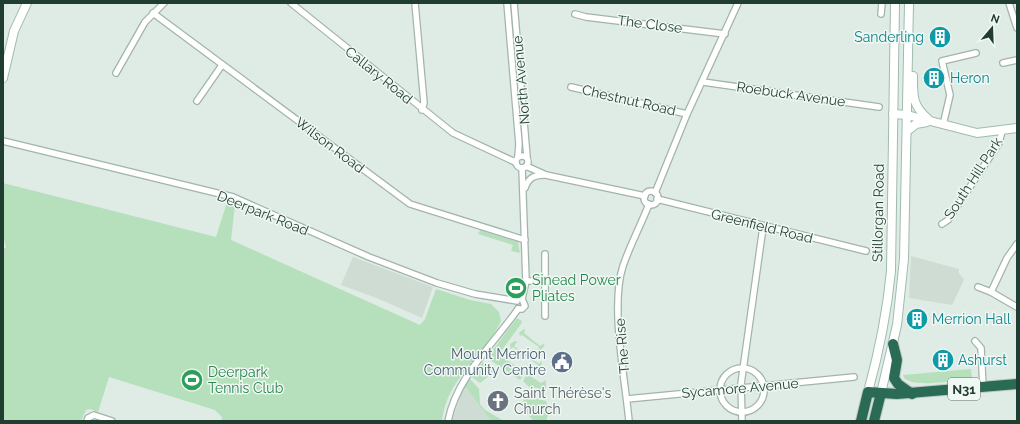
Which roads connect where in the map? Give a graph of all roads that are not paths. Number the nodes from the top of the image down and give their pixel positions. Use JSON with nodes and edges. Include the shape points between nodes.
{"nodes":[{"id":1,"x":27,"y":3,"type":"edge"},
{"id":2,"x":164,"y":3,"type":"edge"},
{"id":3,"x":291,"y":3,"type":"edge"},
{"id":4,"x":415,"y":3,"type":"edge"},
{"id":5,"x":507,"y":3,"type":"edge"},
{"id":6,"x":514,"y":3,"type":"edge"},
{"id":7,"x":738,"y":3,"type":"edge"},
{"id":8,"x":882,"y":3,"type":"edge"},
{"id":9,"x":895,"y":3,"type":"edge"},
{"id":10,"x":909,"y":3,"type":"edge"},
{"id":11,"x":1009,"y":3,"type":"edge"},
{"id":12,"x":153,"y":13,"type":"junction"},
{"id":13,"x":575,"y":14,"type":"dead end"},
{"id":14,"x":881,"y":14,"type":"dead end"},
{"id":15,"x":1017,"y":28,"type":"edge"},
{"id":16,"x":725,"y":34,"type":"junction"},
{"id":17,"x":976,"y":53,"type":"dead end"},
{"id":18,"x":1017,"y":60,"type":"edge"},
{"id":19,"x":908,"y":61,"type":"junction"},
{"id":20,"x":1003,"y":63,"type":"dead end"},
{"id":21,"x":222,"y":65,"type":"junction"},
{"id":22,"x":4,"y":68,"type":"edge"},
{"id":23,"x":116,"y":73,"type":"dead end"},
{"id":24,"x":3,"y":78,"type":"edge"},
{"id":25,"x":703,"y":82,"type":"junction"},
{"id":26,"x":894,"y":83,"type":"junction"},
{"id":27,"x":908,"y":84,"type":"junction"},
{"id":28,"x":571,"y":87,"type":"dead end"},
{"id":29,"x":197,"y":101,"type":"dead end"},
{"id":30,"x":878,"y":106,"type":"dead end"},
{"id":31,"x":422,"y":110,"type":"junction"},
{"id":32,"x":687,"y":114,"type":"junction"},
{"id":33,"x":893,"y":114,"type":"junction"},
{"id":34,"x":907,"y":115,"type":"junction"},
{"id":35,"x":932,"y":122,"type":"junction"},
{"id":36,"x":943,"y":124,"type":"junction"},
{"id":37,"x":1017,"y":128,"type":"edge"},
{"id":38,"x":907,"y":131,"type":"junction"},
{"id":39,"x":1002,"y":132,"type":"junction"},
{"id":40,"x":3,"y":141,"type":"edge"},
{"id":41,"x":518,"y":156,"type":"junction"},
{"id":42,"x":527,"y":158,"type":"junction"},
{"id":43,"x":515,"y":162,"type":"junction"},
{"id":44,"x":524,"y":167,"type":"junction"},
{"id":45,"x":546,"y":176,"type":"junction"},
{"id":46,"x":524,"y":189,"type":"junction"},
{"id":47,"x":655,"y":193,"type":"junction"},
{"id":48,"x":645,"y":196,"type":"junction"},
{"id":49,"x":658,"y":200,"type":"junction"},
{"id":50,"x":649,"y":204,"type":"junction"},
{"id":51,"x":942,"y":224,"type":"dead end"},
{"id":52,"x":763,"y":227,"type":"junction"},
{"id":53,"x":525,"y":240,"type":"junction"},
{"id":54,"x":1017,"y":244,"type":"edge"},
{"id":55,"x":866,"y":251,"type":"dead end"},
{"id":56,"x":545,"y":254,"type":"dead end"},
{"id":57,"x":526,"y":281,"type":"junction"},
{"id":58,"x":546,"y":281,"type":"junction"},
{"id":59,"x":978,"y":286,"type":"dead end"},
{"id":60,"x":991,"y":292,"type":"junction"},
{"id":61,"x":520,"y":300,"type":"junction"},
{"id":62,"x":1017,"y":307,"type":"edge"},
{"id":63,"x":518,"y":308,"type":"junction"},
{"id":64,"x":545,"y":316,"type":"dead end"},
{"id":65,"x":975,"y":341,"type":"dead end"},
{"id":66,"x":893,"y":344,"type":"junction"},
{"id":67,"x":743,"y":366,"type":"junction"},
{"id":68,"x":875,"y":367,"type":"junction"},
{"id":69,"x":854,"y":377,"type":"dead end"},
{"id":70,"x":1017,"y":384,"type":"edge"},
{"id":71,"x":764,"y":386,"type":"junction"},
{"id":72,"x":983,"y":387,"type":"junction"},
{"id":73,"x":740,"y":388,"type":"junction"},
{"id":74,"x":720,"y":390,"type":"junction"},
{"id":75,"x":868,"y":392,"type":"junction"},
{"id":76,"x":881,"y":393,"type":"junction"},
{"id":77,"x":912,"y":394,"type":"junction"},
{"id":78,"x":627,"y":399,"type":"junction"},
{"id":79,"x":742,"y":412,"type":"junction"},
{"id":80,"x":88,"y":419,"type":"edge"},
{"id":81,"x":112,"y":421,"type":"edge"},
{"id":82,"x":448,"y":421,"type":"edge"},
{"id":83,"x":629,"y":421,"type":"edge"},
{"id":84,"x":742,"y":421,"type":"edge"},
{"id":85,"x":861,"y":421,"type":"edge"},
{"id":86,"x":874,"y":421,"type":"edge"}],
"edges":[{"from":1,"to":22,"type":"main road","via":[[14,31]]},
{"from":2,"to":12,"type":"street"},
{"from":3,"to":31,"type":"street","name":"Callary Road"},
{"from":4,"to":31,"type":"street","via":[[424,103]]},
{"from":5,"to":41,"type":"street","name":"North Avenue"},
{"from":6,"to":42,"type":"street","name":"North Avenue"},
{"from":7,"to":16,"type":"street"},
{"from":8,"to":14,"type":"street"},
{"from":9,"to":26,"type":"main road","name":"Stillorgan Road"},
{"from":10,"to":19,"type":"main road","name":"Stillorgan Road"},
{"from":11,"to":15,"type":"street"},
{"from":12,"to":21,"type":"street","name":"Wilson Road"},
{"from":12,"to":23,"type":"street","via":[[145,22]]},
{"from":13,"to":16,"type":"street","name":"The Close"},
{"from":16,"to":25,"type":"street"},
{"from":17,"to":36,"type":"street","via":[[942,61],[950,95]]},
{"from":18,"to":20,"type":"street"},
{"from":19,"to":27,"type":"main road","name":"Stillorgan Road"},
{"from":19,"to":35,"type":"main road","via":[[913,69],[913,96],[916,105]]},
{"from":21,"to":29,"type":"street"},
{"from":21,"to":53,"type":"street","name":"Wilson Road","via":[[410,204]]},
{"from":22,"to":24,"type":"main road"},
{"from":25,"to":30,"type":"street","name":"Roebuck Avenue"},
{"from":25,"to":32,"type":"street"},
{"from":26,"to":27,"type":"main road","via":[[902,88]]},
{"from":26,"to":33,"type":"main road","name":"Stillorgan Road"},
{"from":27,"to":34,"type":"main road","name":"Stillorgan Road"},
{"from":28,"to":32,"type":"street","name":"Chestnut Road"},
{"from":31,"to":43,"type":"street","name":"Callary Road","via":[[453,133]]},
{"from":32,"to":47,"type":"street"},
{"from":33,"to":34,"type":"main road"},
{"from":33,"to":68,"type":"main road","name":"Stillorgan Road","via":[[891,271],[888,306]]},
{"from":34,"to":35,"type":"main road"},
{"from":34,"to":38,"type":"main road","name":"Stillorgan Road"},
{"from":35,"to":36,"type":"main road"},
{"from":35,"to":38,"type":"main road","via":[[916,124]]},
{"from":36,"to":39,"type":"main road","via":[[978,133]]},
{"from":37,"to":39,"type":"main road"},
{"from":38,"to":66,"type":"main road","name":"Stillorgan Road","via":[[904,259]]},
{"from":39,"to":51,"type":"street","name":"South Hill Park","via":[[999,143],[948,220]]},
{"from":40,"to":61,"type":"street","name":"Deerpark Road","via":[[233,197],[369,257],[437,283],[475,294]]},
{"from":41,"to":42,"type":"street","via":[[524,155]]},
{"from":41,"to":43,"type":"street"},
{"from":42,"to":44,"type":"street","via":[[528,163]]},
{"from":43,"to":44,"type":"street","via":[[517,166]]},
{"from":44,"to":45,"type":"street"},
{"from":44,"to":46,"type":"street"},
{"from":45,"to":46,"type":"street","via":[[532,177]]},
{"from":45,"to":48,"type":"street"},
{"from":46,"to":53,"type":"street"},
{"from":47,"to":48,"type":"street","via":[[649,192]]},
{"from":47,"to":49,"type":"street"},
{"from":48,"to":50,"type":"street"},
{"from":49,"to":50,"type":"street"},
{"from":49,"to":52,"type":"street","name":"Greenfield Road"},
{"from":50,"to":78,"type":"street","name":"The Rise","via":[[623,267],[619,286],[618,312]]},
{"from":52,"to":55,"type":"street","name":"Greenfield Road"},
{"from":52,"to":67,"type":"street"},
{"from":53,"to":57,"type":"street"},
{"from":54,"to":60,"type":"street","via":[[1007,258]]},
{"from":56,"to":58,"type":"street"},
{"from":57,"to":58,"type":"street"},
{"from":57,"to":61,"type":"street"},
{"from":58,"to":64,"type":"street"},
{"from":59,"to":60,"type":"street"},
{"from":60,"to":62,"type":"street"},
{"from":61,"to":63,"type":"street","via":[[516,305]]},
{"from":61,"to":63,"type":"street","via":[[525,303],[525,307]]},
{"from":63,"to":82,"type":"street","via":[[465,378],[452,403]]},
{"from":65,"to":72,"type":"street","via":[[981,348]]},
{"from":66,"to":68,"type":"main road","via":[[887,364],[880,371]]},
{"from":66,"to":76,"type":"main road","name":"Stillorgan Road"},
{"from":66,"to":77,"type":"highway","via":[[897,360],[894,378]]},
{"from":67,"to":71,"type":"street","via":[[759,376]]},
{"from":67,"to":73,"type":"street"},
{"from":67,"to":74,"type":"street","via":[[727,373]]},
{"from":68,"to":75,"type":"main road","name":"Stillorgan Road"},
{"from":69,"to":71,"type":"street","name":"Sycamore Avenue"},
{"from":70,"to":72,"type":"highway","number":"N31"},
{"from":71,"to":73,"type":"street","name":"Sycamore Avenue"},
{"from":71,"to":79,"type":"street","via":[[760,404]]},
{"from":72,"to":77,"type":"highway","number":"N31"},
{"from":73,"to":74,"type":"street","name":"Sycamore Avenue"},
{"from":73,"to":79,"type":"street"},
{"from":74,"to":78,"type":"street","name":"Sycamore Avenue"},
{"from":74,"to":79,"type":"street","via":[[726,405]]},
{"from":75,"to":76,"type":"highway","number":"N31"},
{"from":75,"to":85,"type":"highway","name":"Stillorgan Road"},
{"from":76,"to":77,"type":"highway","number":"N31"},
{"from":76,"to":86,"type":"highway","name":"Stillorgan Road"},
{"from":78,"to":83,"type":"street","name":"The Rise"},
{"from":79,"to":84,"type":"street"},
{"from":80,"to":81,"type":"street","via":[[94,415]]}]}
